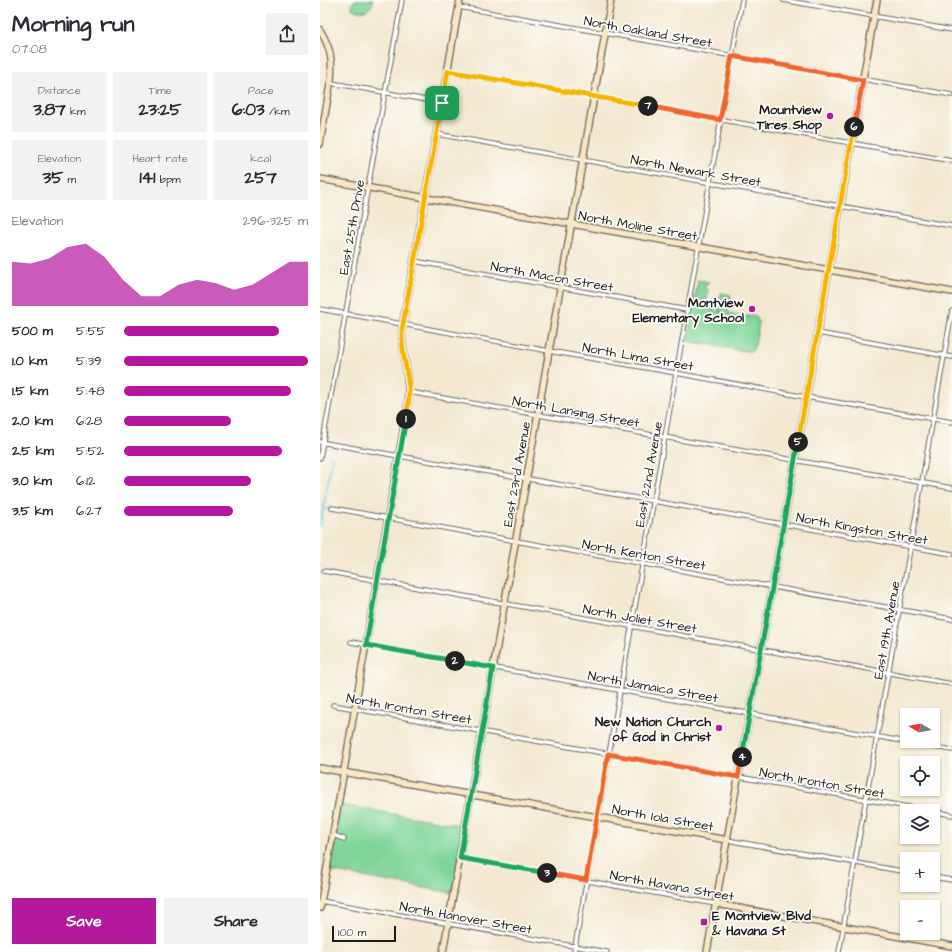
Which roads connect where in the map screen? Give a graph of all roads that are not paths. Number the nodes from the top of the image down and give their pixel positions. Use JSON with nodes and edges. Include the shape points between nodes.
{"nodes":[{"id":1,"x":402,"y":0,"type":"edge"},
{"id":2,"x":460,"y":0,"type":"edge"},
{"id":3,"x":611,"y":0,"type":"edge"},
{"id":4,"x":742,"y":0,"type":"edge"},
{"id":5,"x":783,"y":0,"type":"edge"},
{"id":6,"x":877,"y":0,"type":"edge"},
{"id":7,"x":459,"y":7,"type":"junction"},
{"id":8,"x":874,"y":16,"type":"junction"},
{"id":9,"x":320,"y":30,"type":"edge"},
{"id":10,"x":952,"y":30,"type":"edge"},
{"id":11,"x":605,"y":33,"type":"junction"},
{"id":12,"x":732,"y":56,"type":"junction"},
{"id":13,"x":448,"y":71,"type":"junction"},
{"id":14,"x":863,"y":80,"type":"junction"},
{"id":15,"x":331,"y":83,"type":"junction"},
{"id":16,"x":385,"y":92,"type":"junction"},
{"id":17,"x":952,"y":95,"type":"edge"},
{"id":18,"x":594,"y":96,"type":"junction"},
{"id":19,"x":442,"y":103,"type":"junction"},
{"id":20,"x":720,"y":120,"type":"junction"},
{"id":21,"x":436,"y":134,"type":"junction"},
{"id":22,"x":852,"y":143,"type":"junction"},
{"id":23,"x":320,"y":144,"type":"edge"},
{"id":24,"x":582,"y":160,"type":"junction"},
{"id":25,"x":952,"y":161,"type":"edge"},
{"id":26,"x":320,"y":179,"type":"edge"},
{"id":27,"x":709,"y":183,"type":"junction"},
{"id":28,"x":368,"y":188,"type":"junction"},
{"id":29,"x":425,"y":198,"type":"junction"},
{"id":30,"x":840,"y":206,"type":"junction"},
{"id":31,"x":571,"y":224,"type":"junction"},
{"id":32,"x":952,"y":226,"type":"edge"},
{"id":33,"x":698,"y":246,"type":"junction"},
{"id":34,"x":414,"y":261,"type":"junction"},
{"id":35,"x":829,"y":270,"type":"junction"},
{"id":36,"x":560,"y":287,"type":"junction"},
{"id":37,"x":952,"y":292,"type":"edge"},
{"id":38,"x":320,"y":309,"type":"edge"},
{"id":39,"x":687,"y":310,"type":"junction"},
{"id":40,"x":952,"y":311,"type":"edge"},
{"id":41,"x":345,"y":314,"type":"junction"},
{"id":42,"x":403,"y":325,"type":"junction"},
{"id":43,"x":818,"y":333,"type":"junction"},
{"id":44,"x":549,"y":351,"type":"junction"},
{"id":45,"x":944,"y":355,"type":"junction"},
{"id":46,"x":952,"y":357,"type":"edge"},
{"id":47,"x":676,"y":373,"type":"junction"},
{"id":48,"x":409,"y":392,"type":"junction"},
{"id":49,"x":806,"y":397,"type":"junction"},
{"id":50,"x":538,"y":414,"type":"junction"},
{"id":51,"x":933,"y":419,"type":"junction"},
{"id":52,"x":952,"y":422,"type":"edge"},
{"id":53,"x":664,"y":437,"type":"junction"},
{"id":54,"x":322,"y":442,"type":"edge"},
{"id":55,"x":399,"y":456,"type":"junction"},
{"id":56,"x":320,"y":458,"type":"edge"},
{"id":57,"x":795,"y":460,"type":"junction"},
{"id":58,"x":526,"y":478,"type":"junction"},
{"id":59,"x":921,"y":482,"type":"junction"},
{"id":60,"x":952,"y":488,"type":"edge"},
{"id":61,"x":653,"y":501,"type":"junction"},
{"id":62,"x":332,"y":508,"type":"dead end"},
{"id":63,"x":388,"y":518,"type":"junction"},
{"id":64,"x":784,"y":524,"type":"junction"},
{"id":65,"x":515,"y":541,"type":"junction"},
{"id":66,"x":910,"y":546,"type":"junction"},
{"id":67,"x":952,"y":554,"type":"edge"},
{"id":68,"x":642,"y":564,"type":"junction"},
{"id":69,"x":324,"y":572,"type":"dead end"},
{"id":70,"x":377,"y":581,"type":"junction"},
{"id":71,"x":773,"y":587,"type":"junction"},
{"id":72,"x":504,"y":604,"type":"junction"},
{"id":73,"x":899,"y":610,"type":"junction"},
{"id":74,"x":952,"y":619,"type":"edge"},
{"id":75,"x":631,"y":627,"type":"junction"},
{"id":76,"x":351,"y":642,"type":"dead end"},
{"id":77,"x":366,"y":645,"type":"junction"},
{"id":78,"x":761,"y":650,"type":"junction"},
{"id":79,"x":493,"y":668,"type":"junction"},
{"id":80,"x":888,"y":673,"type":"junction"},
{"id":81,"x":952,"y":684,"type":"edge"},
{"id":82,"x":620,"y":690,"type":"junction"},
{"id":83,"x":333,"y":705,"type":"dead end"},
{"id":84,"x":355,"y":709,"type":"junction"},
{"id":85,"x":750,"y":714,"type":"junction"},
{"id":86,"x":482,"y":731,"type":"junction"},
{"id":87,"x":877,"y":736,"type":"junction"},
{"id":88,"x":952,"y":750,"type":"edge"},
{"id":89,"x":608,"y":754,"type":"junction"},
{"id":90,"x":320,"y":768,"type":"edge"},
{"id":91,"x":344,"y":772,"type":"junction"},
{"id":92,"x":738,"y":777,"type":"junction"},
{"id":93,"x":471,"y":794,"type":"junction"},
{"id":94,"x":865,"y":799,"type":"junction"},
{"id":95,"x":900,"y":805,"type":"edge"},
{"id":96,"x":940,"y":813,"type":"edge"},
{"id":97,"x":952,"y":815,"type":"edge"},
{"id":98,"x":598,"y":817,"type":"junction"},
{"id":99,"x":333,"y":835,"type":"junction"},
{"id":100,"x":344,"y":839,"type":"dead end"},
{"id":101,"x":727,"y":840,"type":"junction"},
{"id":102,"x":460,"y":858,"type":"junction"},
{"id":103,"x":854,"y":863,"type":"junction"},
{"id":104,"x":900,"y":871,"type":"edge"},
{"id":105,"x":940,"y":878,"type":"edge"},
{"id":106,"x":586,"y":880,"type":"junction"},
{"id":107,"x":952,"y":880,"type":"edge"},
{"id":108,"x":321,"y":902,"type":"junction"},
{"id":109,"x":716,"y":904,"type":"junction"},
{"id":110,"x":320,"y":908,"type":"edge"},
{"id":111,"x":448,"y":924,"type":"junction"},
{"id":112,"x":843,"y":926,"type":"junction"},
{"id":113,"x":575,"y":946,"type":"junction"},
{"id":114,"x":952,"y":946,"type":"edge"},
{"id":115,"x":443,"y":952,"type":"edge"},
{"id":116,"x":574,"y":952,"type":"edge"},
{"id":117,"x":607,"y":952,"type":"edge"},
{"id":118,"x":707,"y":952,"type":"edge"},
{"id":119,"x":839,"y":952,"type":"edge"}],
"edges":[{"from":1,"to":16,"type":"street","name":"East 25th Drive"},
{"from":2,"to":7,"type":"street"},
{"from":3,"to":11,"type":"street","name":"East 23rd Avenue"},
{"from":4,"to":12,"type":"street","name":"East 22nd Avenue"},
{"from":5,"to":8,"type":"street"},
{"from":6,"to":8,"type":"street"},
{"from":7,"to":11,"type":"street","name":"North Oakland Street"},
{"from":7,"to":13,"type":"street"},
{"from":8,"to":10,"type":"street"},
{"from":8,"to":14,"type":"street"},
{"from":9,"to":15,"type":"street","via":[[332,58]]},
{"from":11,"to":12,"type":"street","name":"North Oakland Street"},
{"from":11,"to":18,"type":"street","name":"East 23rd Avenue"},
{"from":12,"to":14,"type":"street","name":"North Oakland Street"},
{"from":12,"to":20,"type":"street","name":"East 22nd Avenue"},
{"from":13,"to":18,"type":"street"},
{"from":13,"to":19,"type":"street"},
{"from":14,"to":17,"type":"street","name":"North Oakland Street"},
{"from":14,"to":22,"type":"street"},
{"from":15,"to":16,"type":"street"},
{"from":15,"to":23,"type":"street"},
{"from":16,"to":19,"type":"street"},
{"from":16,"to":28,"type":"street","name":"East 25th Drive"},
{"from":18,"to":20,"type":"street"},
{"from":18,"to":24,"type":"street","name":"East 23rd Avenue"},
{"from":19,"to":21,"type":"street"},
{"from":20,"to":22,"type":"street"},
{"from":20,"to":27,"type":"street","name":"East 22nd Avenue"},
{"from":21,"to":24,"type":"street","name":"North Newark Street"},
{"from":21,"to":29,"type":"street"},
{"from":22,"to":25,"type":"street"},
{"from":22,"to":30,"type":"street"},
{"from":24,"to":27,"type":"street","name":"North Newark Street"},
{"from":24,"to":31,"type":"street","name":"East 23rd Avenue"},
{"from":26,"to":28,"type":"street","name":"North Moline Street"},
{"from":27,"to":30,"type":"street","name":"North Newark Street"},
{"from":27,"to":33,"type":"street","name":"East 22nd Avenue"},
{"from":28,"to":29,"type":"street","name":"North Moline Street"},
{"from":28,"to":41,"type":"street","name":"East 25th Drive"},
{"from":29,"to":31,"type":"street","name":"North Moline Street"},
{"from":29,"to":34,"type":"street"},
{"from":30,"to":32,"type":"street","name":"North Newark Street"},
{"from":30,"to":35,"type":"street"},
{"from":31,"to":33,"type":"street","name":"North Moline Street"},
{"from":31,"to":36,"type":"street","name":"East 23rd Avenue"},
{"from":33,"to":35,"type":"street","name":"North Moline Street"},
{"from":33,"to":39,"type":"street","name":"East 22nd Avenue"},
{"from":34,"to":36,"type":"street","name":"North Macon Street"},
{"from":34,"to":42,"type":"street"},
{"from":35,"to":37,"type":"street","name":"North Moline Street"},
{"from":35,"to":43,"type":"street"},
{"from":36,"to":39,"type":"street","name":"North Macon Street"},
{"from":36,"to":44,"type":"street","name":"East 23rd Avenue"},
{"from":38,"to":41,"type":"street","name":"North Lima Street"},
{"from":39,"to":47,"type":"street","name":"East 22nd Avenue"},
{"from":40,"to":45,"type":"street","name":"East 19th Avenue"},
{"from":41,"to":42,"type":"street","name":"North Lima Street"},
{"from":41,"to":54,"type":"street","name":"East 25th Drive"},
{"from":42,"to":44,"type":"street","name":"North Lima Street"},
{"from":42,"to":48,"type":"street","via":[[402,346]]},
{"from":43,"to":45,"type":"street"},
{"from":43,"to":49,"type":"street"},
{"from":44,"to":47,"type":"street","name":"North Lima Street"},
{"from":44,"to":50,"type":"street","name":"East 23rd Avenue"},
{"from":45,"to":46,"type":"street"},
{"from":45,"to":51,"type":"street","name":"East 19th Avenue"},
{"from":47,"to":49,"type":"street","name":"North Lima Street"},
{"from":47,"to":53,"type":"street","name":"East 22nd Avenue"},
{"from":48,"to":50,"type":"street","name":"North Lansing Street"},
{"from":48,"to":55,"type":"street"},
{"from":49,"to":51,"type":"street","name":"North Lima Street"},
{"from":49,"to":57,"type":"street"},
{"from":50,"to":53,"type":"street","name":"North Lansing Street"},
{"from":50,"to":58,"type":"street","name":"East 23rd Avenue"},
{"from":51,"to":52,"type":"street","name":"North Lima Street"},
{"from":51,"to":59,"type":"street","name":"East 19th Avenue"},
{"from":53,"to":57,"type":"street","name":"North Lansing Street"},
{"from":53,"to":61,"type":"street","name":"East 22nd Avenue"},
{"from":54,"to":55,"type":"street","name":"North Kingston Street"},
{"from":54,"to":56,"type":"street","name":"East 25th Drive"},
{"from":55,"to":58,"type":"street","name":"North Kingston Street"},
{"from":55,"to":63,"type":"street"},
{"from":57,"to":59,"type":"street","name":"North Lansing Street"},
{"from":57,"to":64,"type":"street"},
{"from":58,"to":61,"type":"street","name":"North Kingston Street"},
{"from":58,"to":65,"type":"street","name":"East 23rd Avenue"},
{"from":59,"to":60,"type":"street","name":"North Lansing Street"},
{"from":59,"to":66,"type":"street","name":"East 19th Avenue"},
{"from":61,"to":64,"type":"street","name":"North Kingston Street"},
{"from":61,"to":68,"type":"street","name":"East 22nd Avenue"},
{"from":62,"to":63,"type":"street","name":"North Kenton Street"},
{"from":63,"to":65,"type":"street","name":"North Kenton Street"},
{"from":63,"to":70,"type":"street"},
{"from":64,"to":66,"type":"street","name":"North Kingston Street"},
{"from":64,"to":71,"type":"street"},
{"from":65,"to":68,"type":"street","name":"North Kenton Street"},
{"from":65,"to":72,"type":"street","name":"East 23rd Avenue"},
{"from":66,"to":67,"type":"street","name":"North Kingston Street"},
{"from":66,"to":73,"type":"street","name":"East 19th Avenue"},
{"from":68,"to":71,"type":"street","name":"North Kenton Street"},
{"from":68,"to":75,"type":"street","name":"East 22nd Avenue"},
{"from":69,"to":70,"type":"street","name":"North Joliet Street"},
{"from":70,"to":72,"type":"street","name":"North Joliet Street"},
{"from":70,"to":77,"type":"street"},
{"from":71,"to":73,"type":"street","name":"North Kenton Street"},
{"from":71,"to":78,"type":"street"},
{"from":72,"to":75,"type":"street","name":"North Joliet Street"},
{"from":72,"to":79,"type":"street","name":"East 23rd Avenue"},
{"from":73,"to":74,"type":"street","name":"North Kenton Street"},
{"from":73,"to":80,"type":"street","name":"East 19th Avenue"},
{"from":75,"to":78,"type":"street","name":"North Joliet Street"},
{"from":75,"to":82,"type":"street","name":"East 22nd Avenue"},
{"from":76,"to":77,"type":"street","name":"North Jamaica Street"},
{"from":77,"to":79,"type":"street","name":"North Jamaica Street"},
{"from":77,"to":84,"type":"street"},
{"from":78,"to":80,"type":"street","name":"North Joliet Street"},
{"from":78,"to":85,"type":"street"},
{"from":79,"to":82,"type":"street","name":"North Jamaica Street"},
{"from":79,"to":86,"type":"street","name":"East 23rd Avenue"},
{"from":80,"to":81,"type":"street","name":"North Joliet Street"},
{"from":80,"to":87,"type":"street","name":"East 19th Avenue"},
{"from":82,"to":85,"type":"street","name":"North Jamaica Street"},
{"from":82,"to":89,"type":"street","name":"East 22nd Avenue"},
{"from":83,"to":84,"type":"street","name":"North Ironton Street"},
{"from":84,"to":86,"type":"street","name":"North Ironton Street"},
{"from":84,"to":91,"type":"street"},
{"from":85,"to":87,"type":"street","name":"North Jamaica Street"},
{"from":85,"to":92,"type":"street"},
{"from":86,"to":89,"type":"street","name":"North Ironton Street"},
{"from":86,"to":93,"type":"street","name":"East 23rd Avenue"},
{"from":87,"to":88,"type":"street","name":"North Jamaica Street"},
{"from":87,"to":94,"type":"street","name":"East 19th Avenue"},
{"from":89,"to":92,"type":"street","name":"North Ironton Street"},
{"from":89,"to":98,"type":"street","name":"East 22nd Avenue"},
{"from":90,"to":91,"type":"street","name":"North Iola Street"},
{"from":91,"to":93,"type":"street","name":"North Iola Street"},
{"from":91,"to":99,"type":"street"},
{"from":92,"to":94,"type":"street","name":"North Ironton Street"},
{"from":92,"to":101,"type":"street"},
{"from":93,"to":98,"type":"street","name":"North Iola Street"},
{"from":93,"to":102,"type":"street","name":"East 23rd Avenue"},
{"from":94,"to":95,"type":"street","name":"North Ironton Street"},
{"from":94,"to":103,"type":"street","name":"East 19th Avenue"},
{"from":96,"to":97,"type":"street","name":"North Ironton Street"},
{"from":98,"to":101,"type":"street","name":"North Iola Street"},
{"from":98,"to":106,"type":"street","name":"East 22nd Avenue"},
{"from":99,"to":100,"type":"street"},
{"from":99,"to":108,"type":"street"},
{"from":101,"to":103,"type":"street","name":"North Iola Street"},
{"from":101,"to":109,"type":"street"},
{"from":102,"to":106,"type":"street","name":"North Havana Street"},
{"from":102,"to":111,"type":"street","name":"East 23rd Avenue"},
{"from":103,"to":104,"type":"street","name":"North Iola Street"},
{"from":103,"to":112,"type":"street","name":"East 19th Avenue"},
{"from":105,"to":107,"type":"street"},
{"from":106,"to":109,"type":"street","name":"North Havana Street"},
{"from":106,"to":113,"type":"street","name":"East 22nd Avenue"},
{"from":108,"to":110,"type":"street"},
{"from":108,"to":111,"type":"street","name":"North Hanover Street"},
{"from":109,"to":112,"type":"street","name":"North Havana Street"},
{"from":109,"to":118,"type":"street"},
{"from":111,"to":113,"type":"street","name":"North Hanover Street"},
{"from":111,"to":115,"type":"street","name":"East 23rd Avenue"},
{"from":112,"to":114,"type":"street","name":"North Havana Street"},
{"from":112,"to":119,"type":"street","name":"East 19th Avenue"},
{"from":113,"to":116,"type":"street","name":"East 22nd Avenue"},
{"from":113,"to":117,"type":"street","name":"North Hanover Street"}]}
